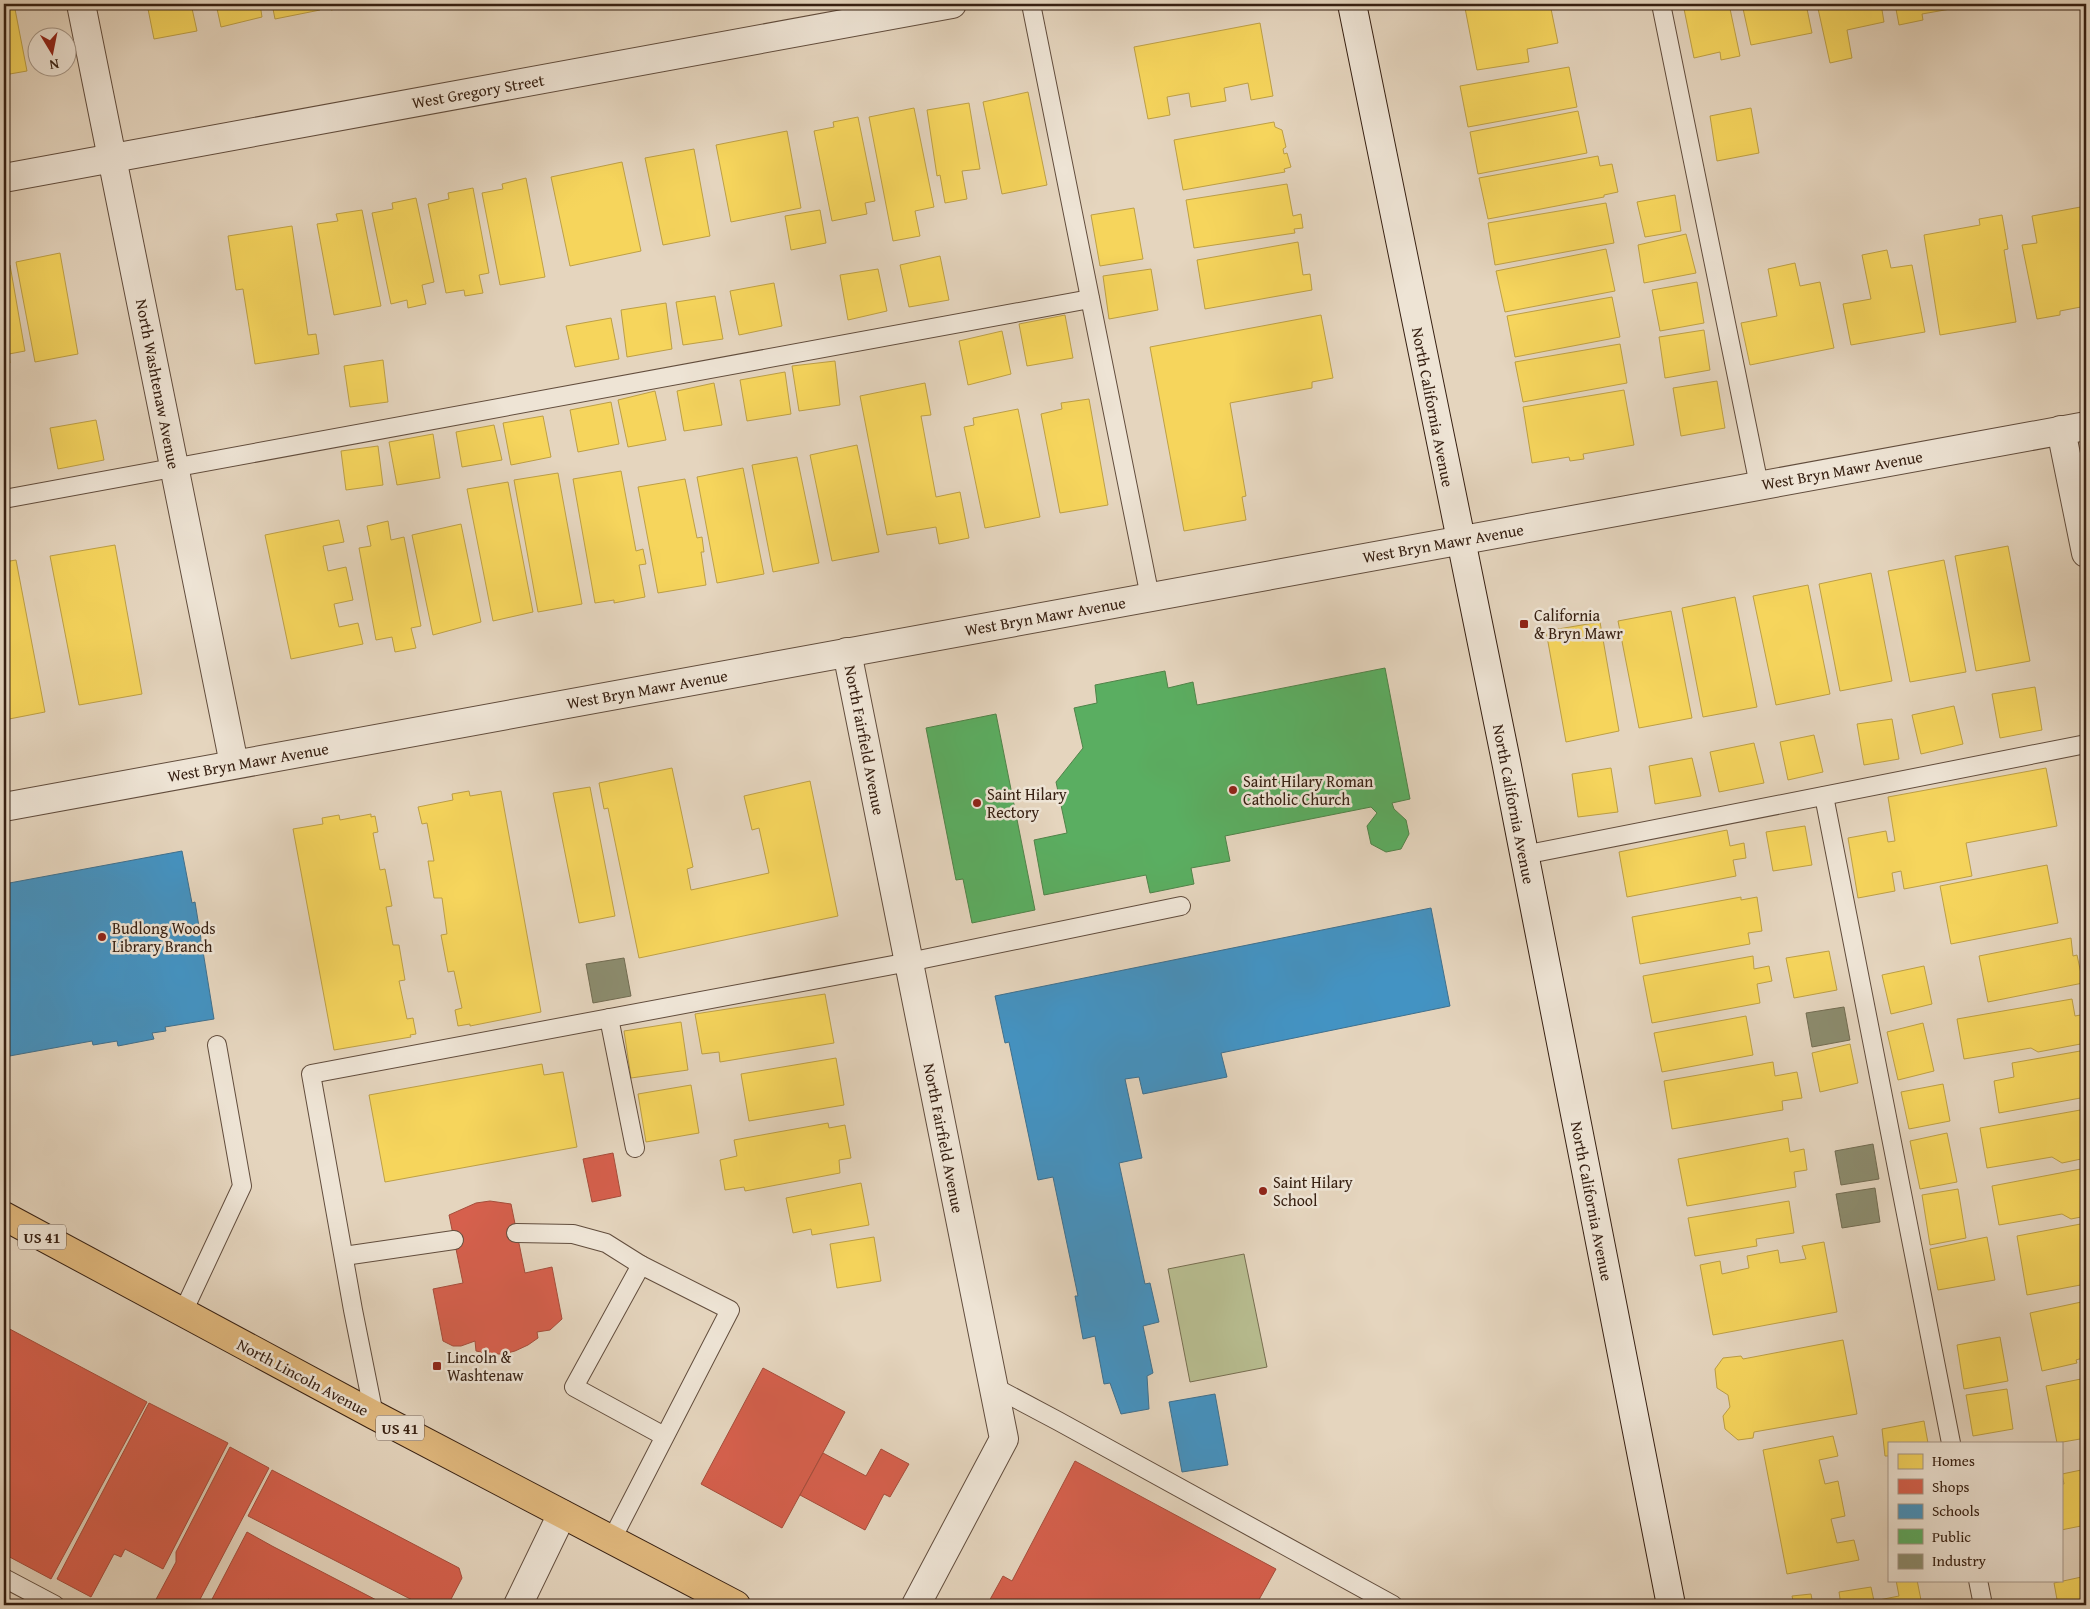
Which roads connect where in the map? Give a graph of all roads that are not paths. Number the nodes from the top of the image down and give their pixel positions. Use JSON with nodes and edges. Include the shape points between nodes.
{"nodes":[{"id":1,"x":81,"y":4,"type":"edge"},
{"id":2,"x":952,"y":4,"type":"edge"},
{"id":3,"x":1031,"y":4,"type":"edge"},
{"id":4,"x":1352,"y":4,"type":"edge"},
{"id":5,"x":1661,"y":4,"type":"edge"},
{"id":6,"x":112,"y":158,"type":"junction"},
{"id":7,"x":4,"y":178,"type":"edge"},
{"id":8,"x":1090,"y":298,"type":"junction"},
{"id":9,"x":2074,"y":428,"type":"edge"},
{"id":10,"x":174,"y":467,"type":"junction"},
{"id":11,"x":1759,"y":485,"type":"junction"},
{"id":12,"x":4,"y":499,"type":"edge"},
{"id":13,"x":1460,"y":540,"type":"junction"},
{"id":14,"x":2086,"y":553,"type":"edge"},
{"id":15,"x":1150,"y":596,"type":"junction"},
{"id":16,"x":847,"y":652,"type":"junction"},
{"id":17,"x":2086,"y":744,"type":"edge"},
{"id":18,"x":234,"y":764,"type":"junction"},
{"id":19,"x":1824,"y":796,"type":"junction"},
{"id":20,"x":4,"y":807,"type":"edge"},
{"id":21,"x":1524,"y":855,"type":"junction"},
{"id":22,"x":1181,"y":906,"type":"dead end"},
{"id":23,"x":909,"y":962,"type":"junction"},
{"id":24,"x":609,"y":1018,"type":"junction"},
{"id":25,"x":217,"y":1045,"type":"dead end"},
{"id":26,"x":635,"y":1148,"type":"dead end"},
{"id":27,"x":4,"y":1216,"type":"edge"},
{"id":28,"x":516,"y":1232,"type":"dead end"},
{"id":29,"x":454,"y":1240,"type":"dead end"},
{"id":30,"x":344,"y":1256,"type":"junction"},
{"id":31,"x":642,"y":1265,"type":"junction"},
{"id":32,"x":183,"y":1312,"type":"junction"},
{"id":33,"x":994,"y":1387,"type":"junction"},
{"id":34,"x":374,"y":1415,"type":"junction"},
{"id":35,"x":664,"y":1436,"type":"junction"},
{"id":36,"x":1951,"y":1442,"type":"edge"},
{"id":37,"x":562,"y":1514,"type":"junction"},
{"id":38,"x":612,"y":1539,"type":"junction"},
{"id":39,"x":4,"y":1578,"type":"edge"},
{"id":40,"x":1978,"y":1582,"type":"edge"},
{"id":41,"x":55,"y":1605,"type":"edge"},
{"id":42,"x":518,"y":1605,"type":"edge"},
{"id":43,"x":736,"y":1605,"type":"edge"},
{"id":44,"x":916,"y":1605,"type":"edge"},
{"id":45,"x":1393,"y":1605,"type":"edge"},
{"id":46,"x":1671,"y":1605,"type":"edge"},
{"id":47,"x":1983,"y":1605,"type":"edge"}],
"edges":[{"from":1,"to":6,"type":"street","name":"North Washtenaw Avenue"},
{"from":2,"to":6,"type":"street","name":"West Gregory Street"},
{"from":3,"to":8,"type":"lane"},
{"from":4,"to":13,"type":"street","name":"North California Avenue"},
{"from":5,"to":11,"type":"lane"},
{"from":6,"to":7,"type":"street","name":"West Gregory Street"},
{"from":6,"to":10,"type":"street","name":"North Washtenaw Avenue"},
{"from":8,"to":10,"type":"lane"},
{"from":8,"to":15,"type":"lane"},
{"from":9,"to":11,"type":"street","name":"West Bryn Mawr Avenue"},
{"from":9,"to":14,"type":"street"},
{"from":10,"to":12,"type":"lane"},
{"from":10,"to":18,"type":"street","name":"North Washtenaw Avenue"},
{"from":11,"to":13,"type":"street","name":"West Bryn Mawr Avenue"},
{"from":13,"to":15,"type":"street","name":"West Bryn Mawr Avenue"},
{"from":13,"to":21,"type":"street","name":"North California Avenue"},
{"from":15,"to":16,"type":"street","name":"West Bryn Mawr Avenue"},
{"from":16,"to":18,"type":"street","name":"West Bryn Mawr Avenue"},
{"from":16,"to":23,"type":"street","name":"North Fairfield Avenue"},
{"from":17,"to":19,"type":"lane"},
{"from":18,"to":20,"type":"street","name":"West Bryn Mawr Avenue"},
{"from":19,"to":21,"type":"lane"},
{"from":19,"to":36,"type":"lane"},
{"from":21,"to":46,"type":"street","name":"North California Avenue"},
{"from":22,"to":23,"type":"lane"},
{"from":23,"to":24,"type":"lane"},
{"from":23,"to":33,"type":"street","name":"North Fairfield Avenue"},
{"from":24,"to":26,"type":"lane"},
{"from":24,"to":30,"type":"lane","via":[[311,1074]]},
{"from":25,"to":32,"type":"lane","via":[[242,1186]]},
{"from":27,"to":32,"type":"main road","name":"North Lincoln Avenue","number":"US 41"},
{"from":28,"to":31,"type":"lane","via":[[573,1234],[606,1243]]},
{"from":29,"to":30,"type":"lane"},
{"from":30,"to":34,"type":"lane"},
{"from":31,"to":35,"type":"lane","via":[[730,1310]]},
{"from":31,"to":35,"type":"lane","via":[[574,1387]]},
{"from":32,"to":34,"type":"main road","name":"North Lincoln Avenue","number":"US 41"},
{"from":33,"to":44,"type":"street","name":"North Fairfield Avenue","via":[[1004,1438]]},
{"from":33,"to":45,"type":"lane"},
{"from":34,"to":37,"type":"main road","name":"North Lincoln Avenue","number":"US 41"},
{"from":35,"to":38,"type":"lane"},
{"from":37,"to":38,"type":"main road","name":"North Lincoln Avenue","number":"US 41"},
{"from":37,"to":42,"type":"street"},
{"from":38,"to":43,"type":"main road","name":"North Lincoln Avenue","number":"US 41"},
{"from":39,"to":41,"type":"lane"},
{"from":40,"to":47,"type":"lane"}]}
